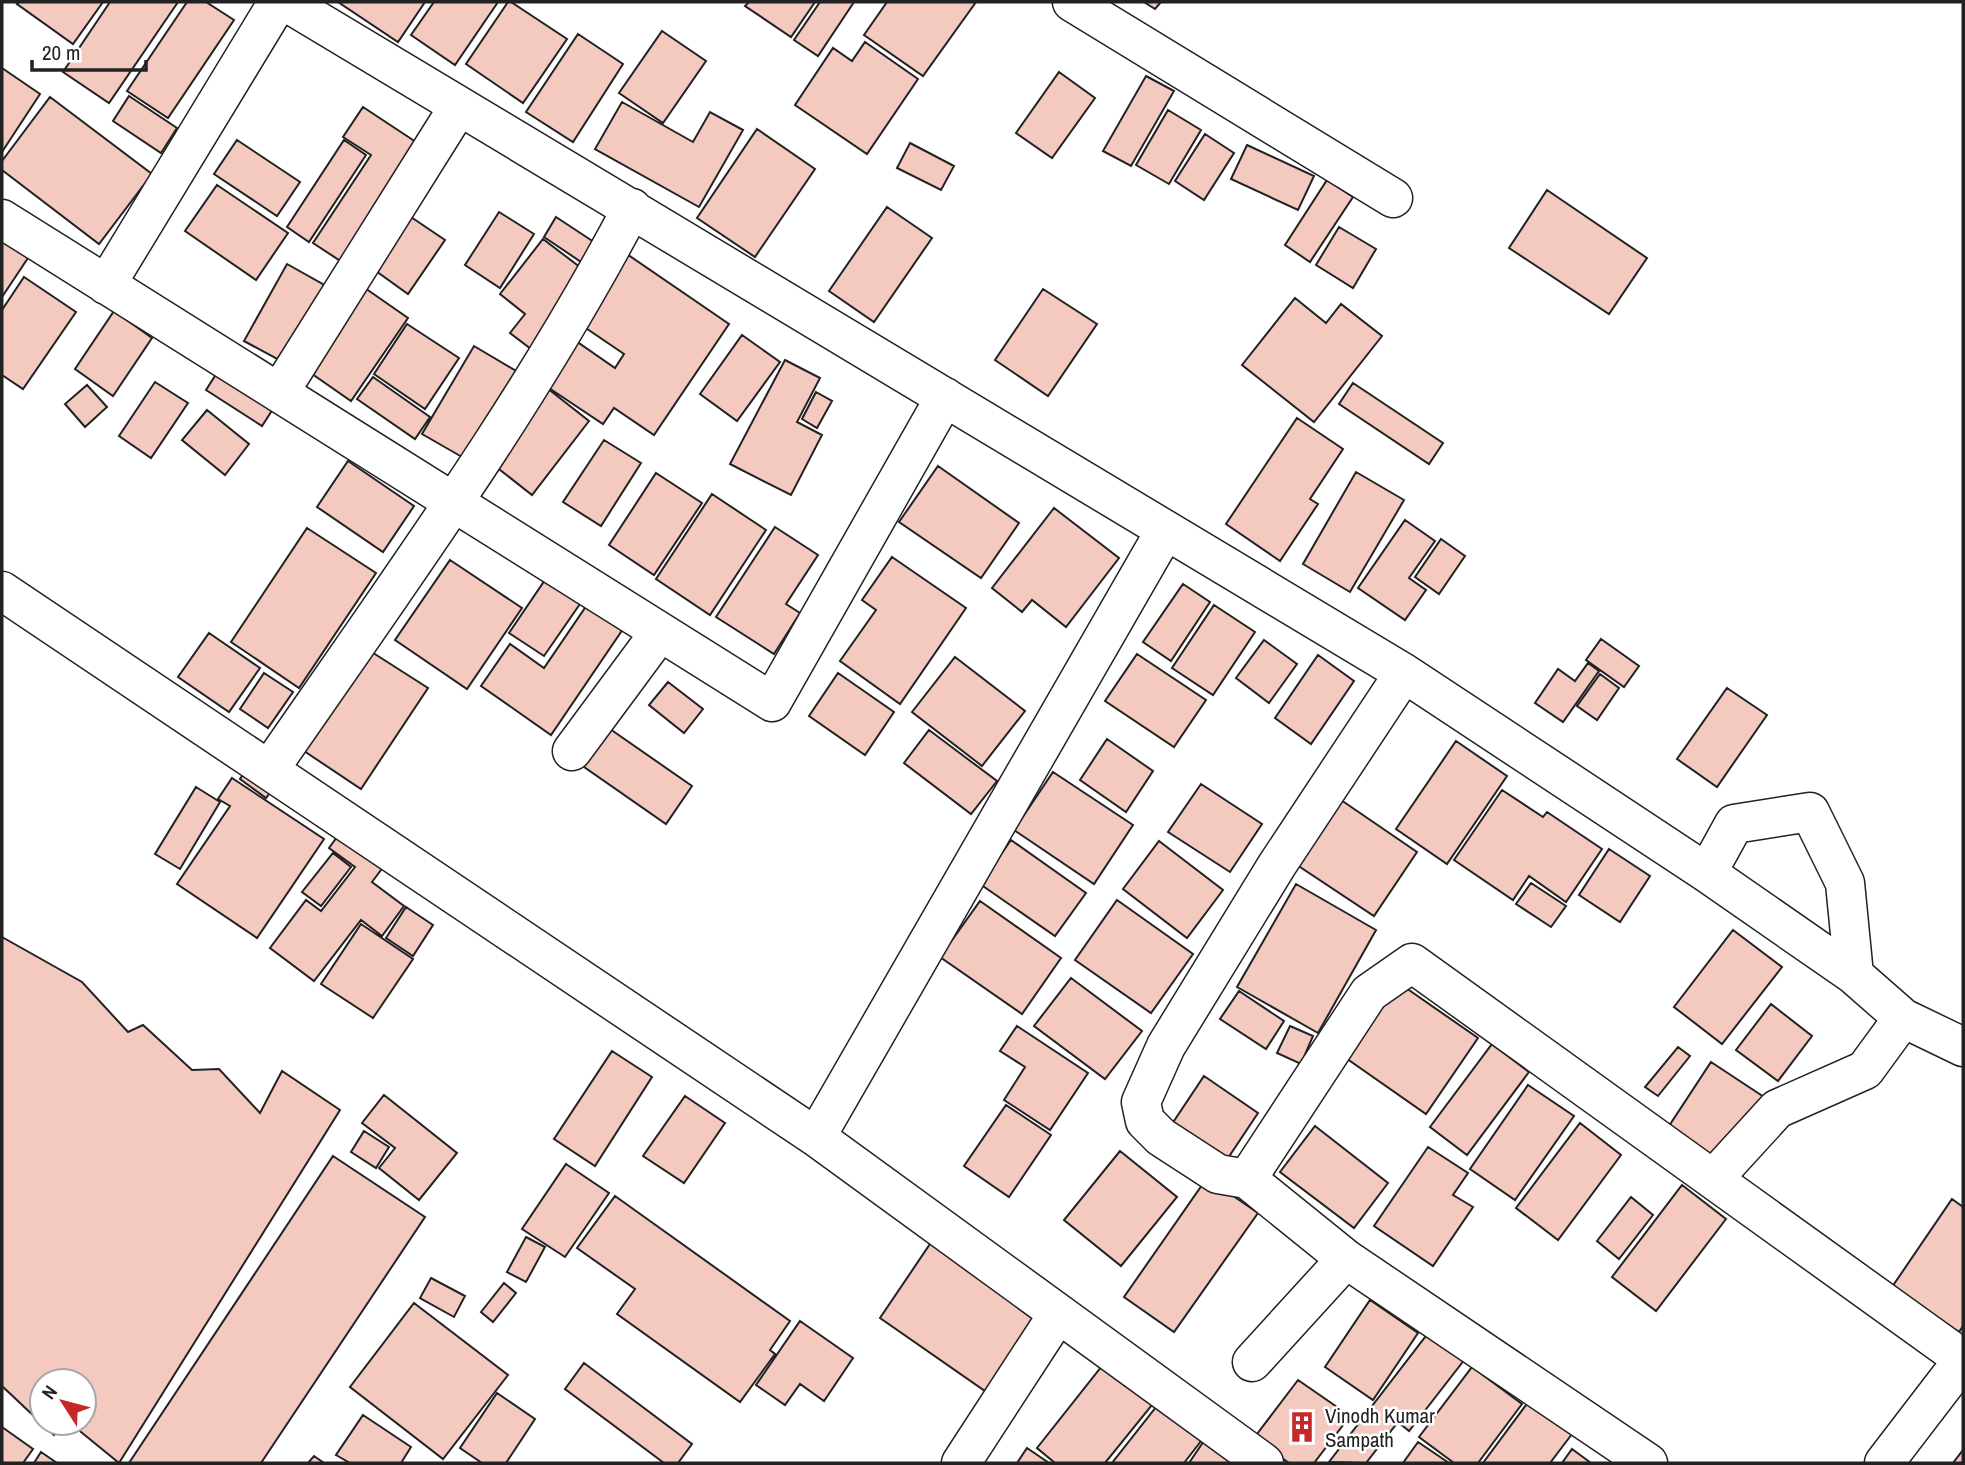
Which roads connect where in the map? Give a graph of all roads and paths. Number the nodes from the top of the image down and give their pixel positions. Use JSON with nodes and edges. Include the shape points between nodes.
{"nodes":[{"id":1,"x":278,"y":2,"type":"edge"},
{"id":2,"x":286,"y":2,"type":"edge"},
{"id":3,"x":1072,"y":2,"type":"edge"},
{"id":4,"x":459,"y":106,"type":"junction"},
{"id":5,"x":1393,"y":198,"type":"dead end"},
{"id":6,"x":632,"y":208,"type":"junction"},
{"id":7,"x":2,"y":219,"type":"edge"},
{"id":8,"x":106,"y":285,"type":"junction"},
{"id":9,"x":279,"y":393,"type":"junction"},
{"id":10,"x":945,"y":397,"type":"junction"},
{"id":11,"x":453,"y":503,"type":"junction"},
{"id":12,"x":1165,"y":531,"type":"junction"},
{"id":13,"x":2,"y":591,"type":"edge"},
{"id":14,"x":660,"y":632,"type":"junction"},
{"id":15,"x":1404,"y":673,"type":"junction"},
{"id":16,"x":572,"y":751,"type":"dead end"},
{"id":17,"x":269,"y":770,"type":"junction"},
{"id":18,"x":1707,"y":873,"type":"junction"},
{"id":19,"x":1854,"y":975,"type":"junction"},
{"id":20,"x":1903,"y":1018,"type":"junction"},
{"id":21,"x":1963,"y":1047,"type":"edge"},
{"id":22,"x":816,"y":1137,"type":"junction"},
{"id":23,"x":1247,"y":1179,"type":"junction"},
{"id":24,"x":1713,"y":1179,"type":"junction"},
{"id":25,"x":1346,"y":1259,"type":"junction"},
{"id":26,"x":1058,"y":1314,"type":"junction"},
{"id":27,"x":1963,"y":1359,"type":"edge"},
{"id":28,"x":1252,"y":1362,"type":"dead end"},
{"id":29,"x":961,"y":1463,"type":"edge"},
{"id":30,"x":1264,"y":1463,"type":"edge"},
{"id":31,"x":1647,"y":1463,"type":"edge"},
{"id":32,"x":1884,"y":1463,"type":"edge"}],
"edges":[{"from":1,"to":8,"type":"street"},
{"from":2,"to":4,"type":"street"},
{"from":3,"to":5,"type":"street"},
{"from":4,"to":6,"type":"street"},
{"from":4,"to":9,"type":"street"},
{"from":6,"to":10,"type":"street"},
{"from":6,"to":11,"type":"street","via":[[597,274]]},
{"from":7,"to":8,"type":"street"},
{"from":8,"to":9,"type":"street"},
{"from":9,"to":11,"type":"street"},
{"from":10,"to":12,"type":"street"},
{"from":10,"to":14,"type":"street","via":[[772,702]]},
{"from":11,"to":14,"type":"street"},
{"from":11,"to":17,"type":"street"},
{"from":12,"to":15,"type":"street"},
{"from":12,"to":22,"type":"street"},
{"from":13,"to":17,"type":"street"},
{"from":14,"to":16,"type":"street"},
{"from":15,"to":18,"type":"street"},
{"from":15,"to":23,"type":"street","via":[[1173,1034],[1141,1102],[1145,1121],[1191,1159],[1218,1174]]},
{"from":17,"to":22,"type":"street"},
{"from":18,"to":19,"type":"street"},
{"from":18,"to":19,"type":"street","via":[[1734,824],[1810,812],[1845,883]]},
{"from":19,"to":20,"type":"street"},
{"from":20,"to":21,"type":"street"},
{"from":20,"to":24,"type":"street","via":[[1865,1070],[1777,1108]]},
{"from":22,"to":26,"type":"street"},
{"from":23,"to":24,"type":"street","via":[[1369,993],[1412,963]]},
{"from":23,"to":25,"type":"street"},
{"from":24,"to":27,"type":"street"},
{"from":25,"to":28,"type":"street"},
{"from":25,"to":31,"type":"street"},
{"from":26,"to":29,"type":"street"},
{"from":26,"to":30,"type":"street"},
{"from":27,"to":32,"type":"street"}]}
